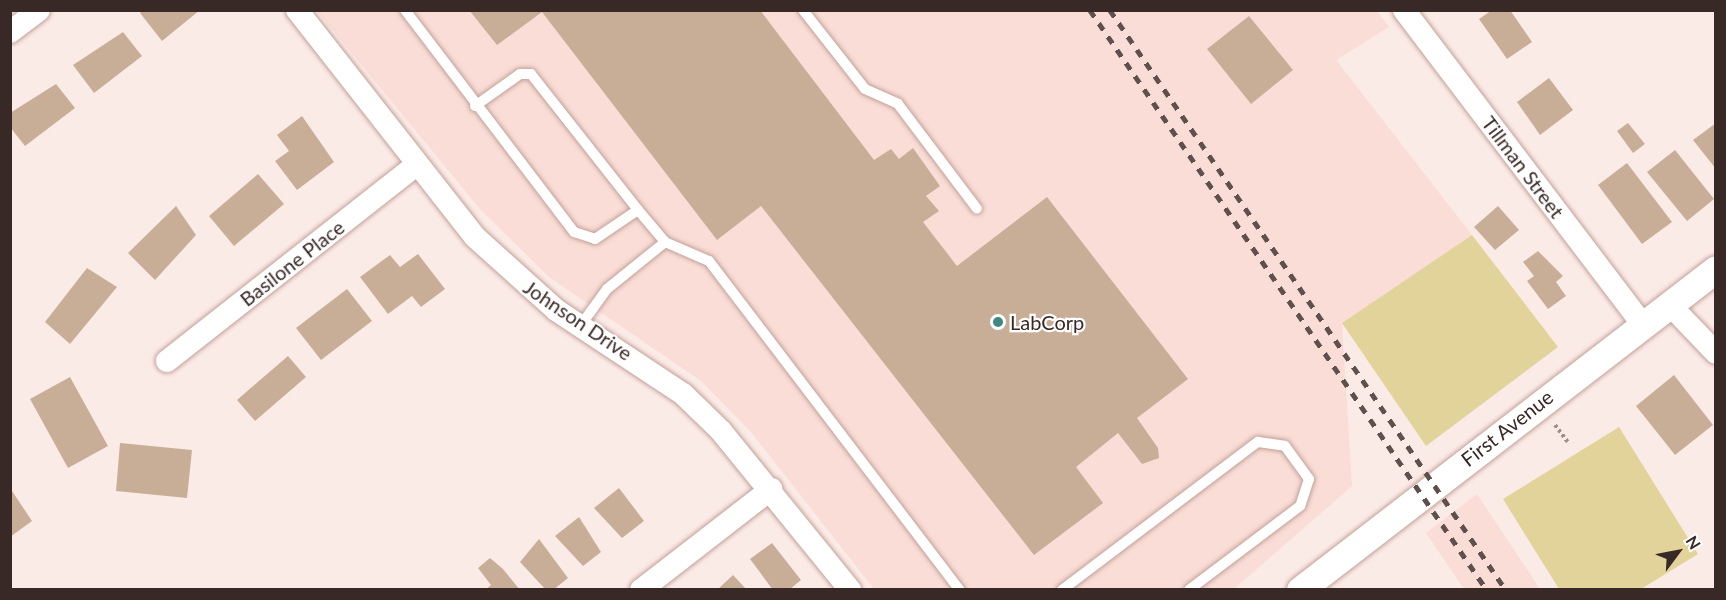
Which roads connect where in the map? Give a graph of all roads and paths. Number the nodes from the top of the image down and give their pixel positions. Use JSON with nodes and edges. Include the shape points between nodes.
{"nodes":[{"id":1,"x":39,"y":10,"type":"edge"},
{"id":2,"x":297,"y":10,"type":"edge"},
{"id":3,"x":405,"y":10,"type":"edge"},
{"id":4,"x":803,"y":10,"type":"edge"},
{"id":5,"x":1406,"y":11,"type":"edge"},
{"id":6,"x":10,"y":32,"type":"edge"},
{"id":7,"x":475,"y":106,"type":"junction"},
{"id":8,"x":417,"y":164,"type":"junction"},
{"id":9,"x":977,"y":209,"type":"dead end"},
{"id":10,"x":638,"y":210,"type":"junction"},
{"id":11,"x":665,"y":242,"type":"junction"},
{"id":12,"x":1716,"y":269,"type":"edge"},
{"id":13,"x":1670,"y":305,"type":"junction"},
{"id":14,"x":1642,"y":323,"type":"junction"},
{"id":15,"x":581,"y":325,"type":"junction"},
{"id":16,"x":1716,"y":353,"type":"edge"},
{"id":17,"x":167,"y":361,"type":"dead end"},
{"id":18,"x":1555,"y":425,"type":"dead end"},
{"id":19,"x":1568,"y":442,"type":"dead end"},
{"id":20,"x":771,"y":489,"type":"junction"},
{"id":21,"x":1064,"y":589,"type":"edge"},
{"id":22,"x":641,"y":590,"type":"edge"},
{"id":23,"x":850,"y":590,"type":"edge"},
{"id":24,"x":960,"y":590,"type":"edge"},
{"id":25,"x":1189,"y":590,"type":"edge"},
{"id":26,"x":1300,"y":590,"type":"edge"}],
"edges":[{"from":1,"to":6,"type":"street"},
{"from":2,"to":8,"type":"street","name":"Johnson Drive"},
{"from":3,"to":7,"type":"lane"},
{"from":4,"to":9,"type":"lane","via":[[865,89],[898,104]]},
{"from":5,"to":14,"type":"street","name":"Tillman Street"},
{"from":7,"to":10,"type":"lane","via":[[574,232],[595,239]]},
{"from":7,"to":10,"type":"lane","via":[[520,74],[531,74]]},
{"from":8,"to":15,"type":"street","name":"Johnson Drive","via":[[494,257]]},
{"from":8,"to":17,"type":"street","name":"Basilone Place"},
{"from":10,"to":11,"type":"lane"},
{"from":11,"to":15,"type":"lane","via":[[607,289]]},
{"from":11,"to":24,"type":"lane","via":[[709,261]]},
{"from":12,"to":13,"type":"street","name":"First Avenue"},
{"from":13,"to":14,"type":"street","name":"First Avenue"},
{"from":13,"to":16,"type":"street"},
{"from":14,"to":26,"type":"street","name":"First Avenue"},
{"from":15,"to":20,"type":"street","name":"Johnson Drive","via":[[683,394]]},
{"from":18,"to":19,"type":"path"},
{"from":20,"to":22,"type":"street"},
{"from":20,"to":23,"type":"street","name":"Johnson Drive"},
{"from":21,"to":25,"type":"lane","via":[[1258,442],[1285,446],[1309,479],[1299,506]]}]}
